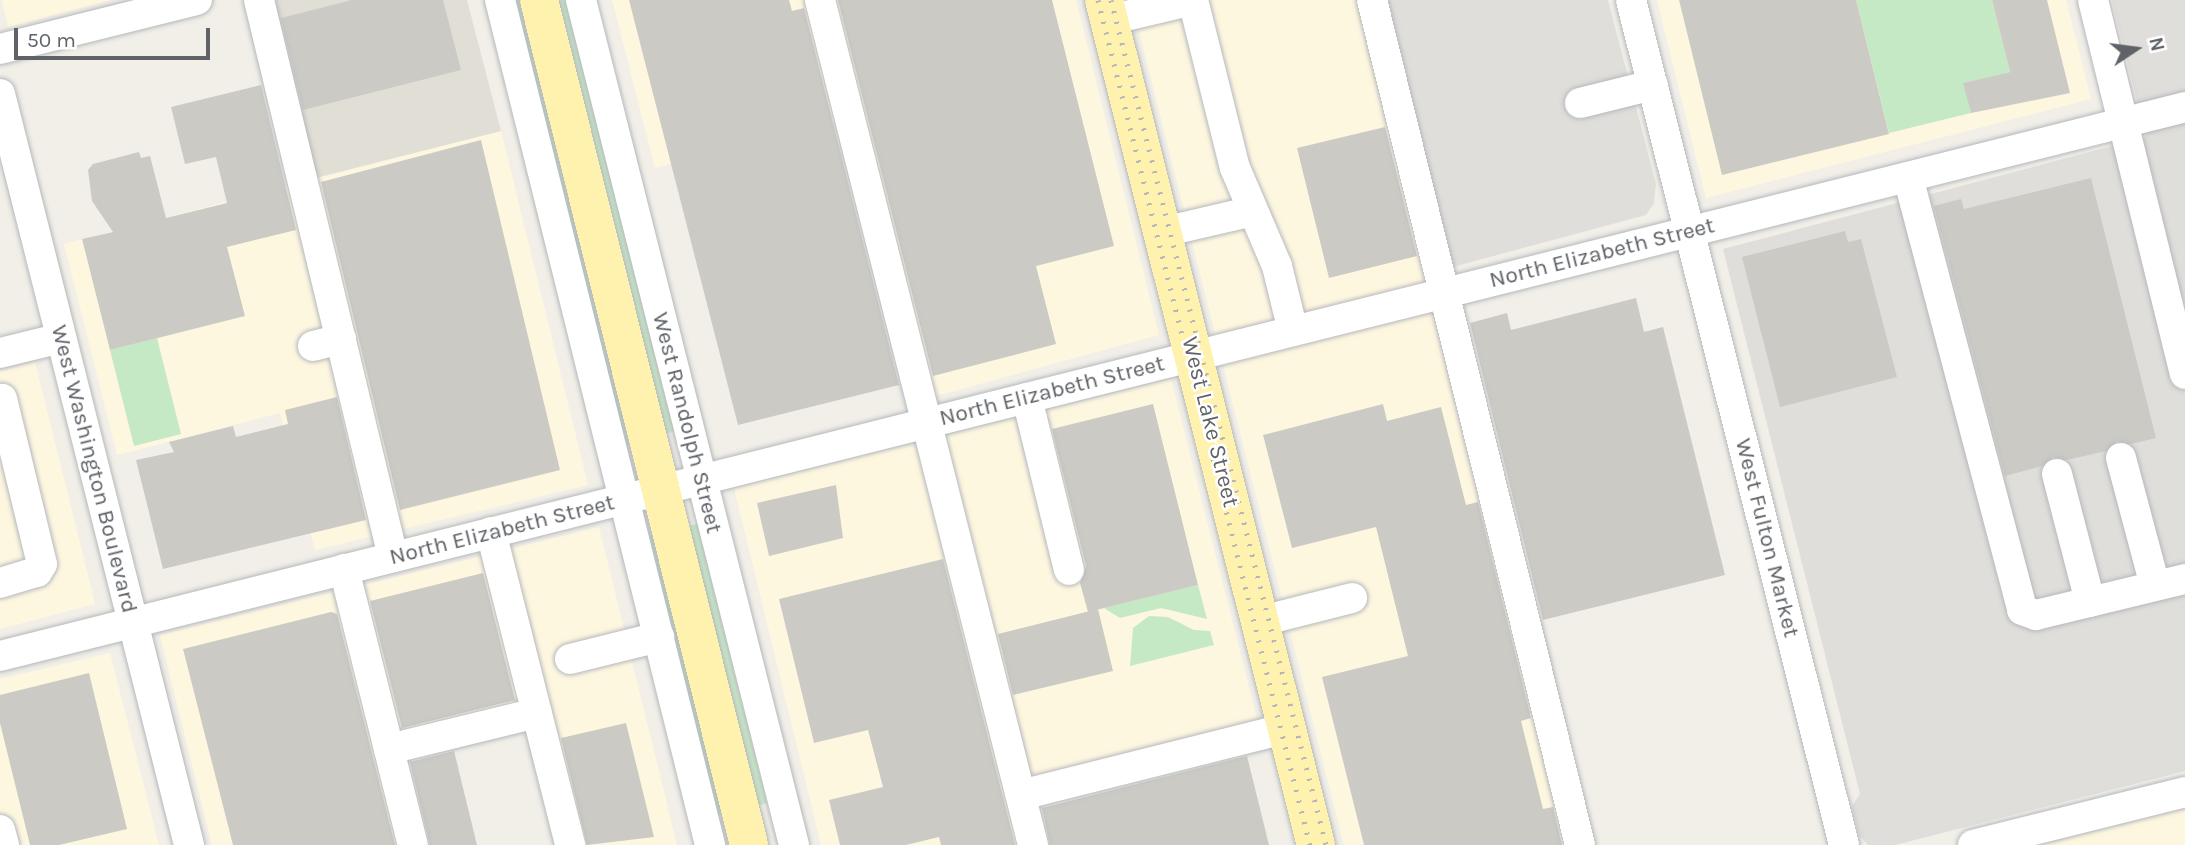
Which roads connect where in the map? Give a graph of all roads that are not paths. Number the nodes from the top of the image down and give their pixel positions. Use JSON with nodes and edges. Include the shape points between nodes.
{"nodes":[{"id":1,"x":197,"y":0,"type":"edge"},
{"id":2,"x":260,"y":0,"type":"edge"},
{"id":3,"x":500,"y":0,"type":"edge"},
{"id":4,"x":539,"y":0,"type":"edge"},
{"id":5,"x":581,"y":0,"type":"edge"},
{"id":6,"x":820,"y":0,"type":"edge"},
{"id":7,"x":1371,"y":0,"type":"edge"},
{"id":8,"x":1631,"y":0,"type":"edge"},
{"id":9,"x":2093,"y":0,"type":"edge"},
{"id":10,"x":1107,"y":10,"type":"edge"},
{"id":11,"x":0,"y":49,"type":"edge"},
{"id":12,"x":1653,"y":85,"type":"junction"},
{"id":13,"x":0,"y":94,"type":"edge"},
{"id":14,"x":1580,"y":103,"type":"dead end"},
{"id":15,"x":2185,"y":107,"type":"edge"},
{"id":16,"x":2123,"y":122,"type":"junction"},
{"id":17,"x":1908,"y":177,"type":"junction"},
{"id":18,"x":1253,"y":211,"type":"junction"},
{"id":19,"x":1690,"y":231,"type":"junction"},
{"id":20,"x":1163,"y":232,"type":"junction"},
{"id":21,"x":1444,"y":293,"type":"junction"},
{"id":22,"x":1293,"y":331,"type":"junction"},
{"id":23,"x":61,"y":338,"type":"junction"},
{"id":24,"x":0,"y":353,"type":"edge"},
{"id":25,"x":1194,"y":356,"type":"junction"},
{"id":26,"x":2185,"y":374,"type":"edge"},
{"id":27,"x":1027,"y":398,"type":"junction"},
{"id":28,"x":2,"y":399,"type":"edge"},
{"id":29,"x":927,"y":423,"type":"junction"},
{"id":30,"x":2121,"y":458,"type":"dead end"},
{"id":31,"x":2057,"y":474,"type":"dead end"},
{"id":32,"x":702,"y":479,"type":"junction"},
{"id":33,"x":660,"y":490,"type":"junction"},
{"id":34,"x":624,"y":499,"type":"junction"},
{"id":35,"x":491,"y":532,"type":"junction"},
{"id":36,"x":393,"y":557,"type":"junction"},
{"id":37,"x":344,"y":569,"type":"junction"},
{"id":38,"x":1069,"y":570,"type":"dead end"},
{"id":39,"x":2185,"y":579,"type":"edge"},
{"id":40,"x":0,"y":583,"type":"edge"},
{"id":41,"x":2155,"y":586,"type":"junction"},
{"id":42,"x":1352,"y":598,"type":"dead end"},
{"id":43,"x":2090,"y":602,"type":"junction"},
{"id":44,"x":1261,"y":621,"type":"junction"},
{"id":45,"x":133,"y":622,"type":"junction"},
{"id":46,"x":659,"y":637,"type":"junction"},
{"id":47,"x":0,"y":656,"type":"edge"},
{"id":48,"x":570,"y":659,"type":"dead end"},
{"id":49,"x":537,"y":713,"type":"junction"},
{"id":50,"x":1287,"y":728,"type":"junction"},
{"id":51,"x":390,"y":749,"type":"junction"},
{"id":52,"x":2185,"y":792,"type":"edge"},
{"id":53,"x":1021,"y":795,"type":"junction"},
{"id":54,"x":0,"y":830,"type":"edge"},
{"id":55,"x":786,"y":843,"type":"edge"},
{"id":56,"x":4,"y":845,"type":"edge"},
{"id":57,"x":189,"y":845,"type":"edge"},
{"id":58,"x":413,"y":845,"type":"edge"},
{"id":59,"x":570,"y":845,"type":"edge"},
{"id":60,"x":710,"y":845,"type":"edge"},
{"id":61,"x":750,"y":845,"type":"edge"},
{"id":62,"x":1033,"y":845,"type":"edge"},
{"id":63,"x":1317,"y":845,"type":"edge"},
{"id":64,"x":1580,"y":845,"type":"edge"},
{"id":65,"x":1844,"y":845,"type":"edge"},
{"id":66,"x":1973,"y":845,"type":"edge"}],
"edges":[{"from":1,"to":11,"type":"street"},
{"from":2,"to":36,"type":"street","via":[[327,342]]},
{"from":3,"to":34,"type":"street"},
{"from":4,"to":33,"type":"main road","name":"West Randolph Street"},
{"from":5,"to":32,"type":"street","name":"West Randolph Street"},
{"from":6,"to":29,"type":"street"},
{"from":7,"to":21,"type":"street"},
{"from":8,"to":12,"type":"street","name":"West Fulton Market"},
{"from":9,"to":16,"type":"street"},
{"from":10,"to":18,"type":"street","via":[[1193,0],[1235,168]]},
{"from":10,"to":20,"type":"main road","name":"West Lake Street"},
{"from":12,"to":14,"type":"street"},
{"from":12,"to":19,"type":"street","name":"West Fulton Market"},
{"from":13,"to":23,"type":"street","name":"West Washington Boulevard"},
{"from":15,"to":16,"type":"street","name":"North Elizabeth Street"},
{"from":16,"to":17,"type":"street","name":"North Elizabeth Street"},
{"from":16,"to":26,"type":"street"},
{"from":17,"to":19,"type":"street","name":"North Elizabeth Street"},
{"from":17,"to":43,"type":"street","via":[[2022,610],[2031,616]]},
{"from":18,"to":20,"type":"street"},
{"from":18,"to":22,"type":"street","via":[[1276,266]]},
{"from":19,"to":21,"type":"street","name":"North Elizabeth Street"},
{"from":19,"to":65,"type":"street","name":"West Fulton Market"},
{"from":20,"to":25,"type":"main road","name":"West Lake Street"},
{"from":21,"to":22,"type":"street","name":"North Elizabeth Street"},
{"from":21,"to":64,"type":"street"},
{"from":22,"to":25,"type":"street","name":"North Elizabeth Street"},
{"from":23,"to":24,"type":"street"},
{"from":23,"to":45,"type":"street","name":"West Washington Boulevard"},
{"from":25,"to":27,"type":"street","name":"North Elizabeth Street"},
{"from":25,"to":44,"type":"main road","name":"West Lake Street"},
{"from":27,"to":29,"type":"street","name":"North Elizabeth Street"},
{"from":27,"to":38,"type":"street"},
{"from":28,"to":40,"type":"street","via":[[42,564],[37,572]]},
{"from":29,"to":32,"type":"street","name":"North Elizabeth Street"},
{"from":29,"to":53,"type":"street"},
{"from":30,"to":41,"type":"street"},
{"from":31,"to":43,"type":"street"},
{"from":32,"to":33,"type":"street","name":"North Elizabeth Street"},
{"from":32,"to":55,"type":"street","name":"West Randolph Street"},
{"from":33,"to":34,"type":"street","name":"North Elizabeth Street"},
{"from":33,"to":61,"type":"main road","name":"West Randolph Street"},
{"from":34,"to":35,"type":"street","name":"North Elizabeth Street"},
{"from":34,"to":46,"type":"street"},
{"from":35,"to":36,"type":"street","name":"North Elizabeth Street"},
{"from":35,"to":49,"type":"street"},
{"from":36,"to":37,"type":"street","name":"North Elizabeth Street"},
{"from":37,"to":45,"type":"street","name":"North Elizabeth Street"},
{"from":37,"to":51,"type":"street"},
{"from":39,"to":41,"type":"street"},
{"from":41,"to":43,"type":"street"},
{"from":42,"to":44,"type":"street"},
{"from":44,"to":50,"type":"main road","name":"West Lake Street"},
{"from":45,"to":47,"type":"street","name":"North Elizabeth Street"},
{"from":45,"to":57,"type":"street","name":"West Washington Boulevard"},
{"from":46,"to":48,"type":"street"},
{"from":46,"to":60,"type":"street"},
{"from":49,"to":51,"type":"street"},
{"from":49,"to":59,"type":"street"},
{"from":50,"to":53,"type":"street"},
{"from":50,"to":63,"type":"main road","name":"West Lake Street"},
{"from":51,"to":58,"type":"street"},
{"from":52,"to":66,"type":"street"},
{"from":53,"to":62,"type":"street"},
{"from":54,"to":56,"type":"street"}]}
